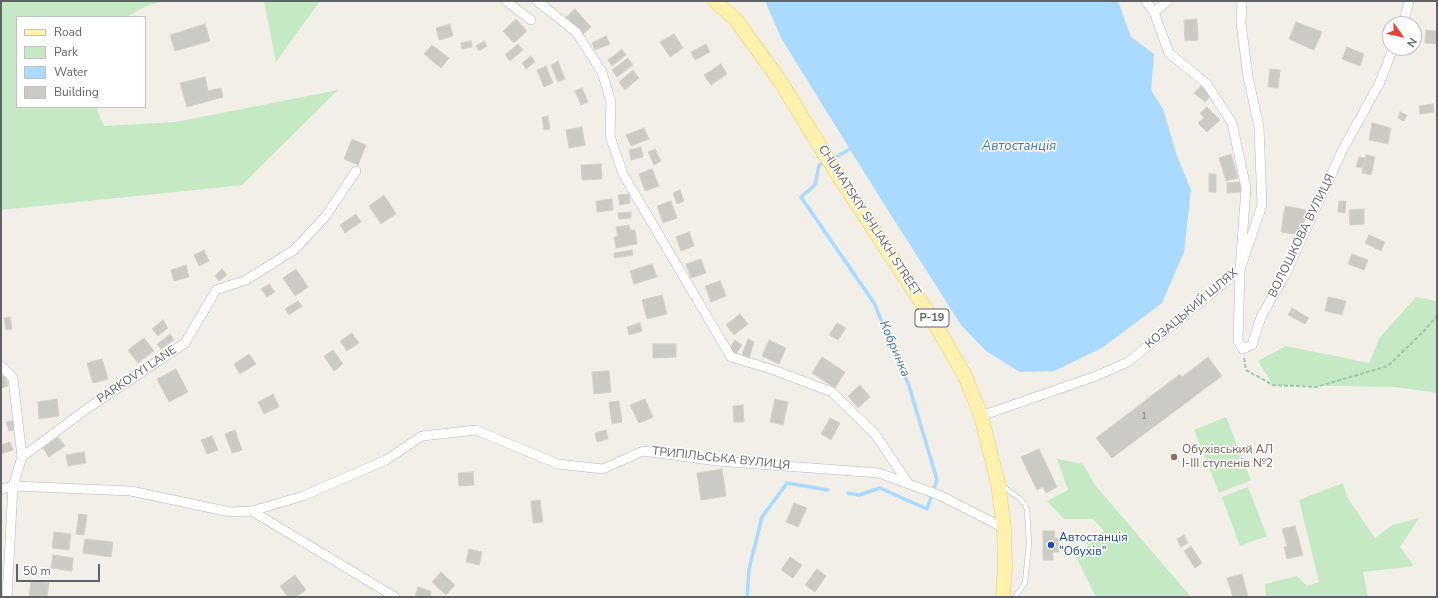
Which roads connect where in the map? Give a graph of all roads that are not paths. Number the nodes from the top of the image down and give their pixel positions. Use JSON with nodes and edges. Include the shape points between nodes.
{"nodes":[{"id":1,"x":506,"y":1,"type":"edge"},
{"id":2,"x":538,"y":1,"type":"edge"},
{"id":3,"x":715,"y":1,"type":"edge"},
{"id":4,"x":1146,"y":1,"type":"edge"},
{"id":5,"x":1168,"y":1,"type":"edge"},
{"id":6,"x":1242,"y":1,"type":"edge"},
{"id":7,"x":1409,"y":1,"type":"edge"},
{"id":8,"x":1154,"y":12,"type":"junction"},
{"id":9,"x":1405,"y":16,"type":"edge"},
{"id":10,"x":531,"y":20,"type":"dead end"},
{"id":11,"x":1391,"y":56,"type":"edge"},
{"id":12,"x":356,"y":171,"type":"dead end"},
{"id":13,"x":1240,"y":270,"type":"junction"},
{"id":14,"x":1,"y":366,"type":"edge"},
{"id":15,"x":981,"y":416,"type":"junction"},
{"id":16,"x":22,"y":456,"type":"junction"},
{"id":17,"x":908,"y":483,"type":"junction"},
{"id":18,"x":998,"y":483,"type":"junction"},
{"id":19,"x":13,"y":486,"type":"junction"},
{"id":20,"x":1,"y":489,"type":"edge"},
{"id":21,"x":252,"y":511,"type":"junction"},
{"id":22,"x":1004,"y":528,"type":"junction"},
{"id":23,"x":7,"y":597,"type":"edge"},
{"id":24,"x":395,"y":597,"type":"edge"},
{"id":25,"x":1003,"y":597,"type":"edge"},
{"id":26,"x":1015,"y":597,"type":"edge"}],
"edges":[{"from":1,"to":10,"type":"street"},
{"from":2,"to":17,"type":"street","via":[[576,32],[602,72],[611,102],[610,136],[623,174],[730,357],[832,392],[875,434]]},
{"from":3,"to":15,"type":"main road","name":"CHUMATSKIY SHLIAKH STREET","number":"Р-19","via":[[736,20],[780,81],[931,317],[966,378]]},
{"from":4,"to":8,"type":"street"},
{"from":5,"to":8,"type":"street"},
{"from":6,"to":13,"type":"street","name":"КОЗАЦЬКИЙ ШЛЯХ","via":[[1241,24],[1248,77],[1259,127],[1262,205]]},
{"from":7,"to":9,"type":"street"},
{"from":8,"to":13,"type":"street","via":[[1169,53],[1208,84],[1232,124],[1246,188]]},
{"from":11,"to":13,"type":"street","name":"ВОЛОШКОВА ВУЛИЦЯ","via":[[1380,82],[1342,151],[1286,273],[1261,317],[1252,345],[1243,349],[1238,341]]},
{"from":12,"to":16,"type":"street","name":"PARKOVYI LANE","via":[[325,217],[294,250],[246,280],[216,290],[185,344],[88,408]]},
{"from":13,"to":15,"type":"street","name":"КОЗАЦЬКИЙ ШЛЯХ","via":[[1128,362],[1096,376]]},
{"from":14,"to":16,"type":"street","via":[[12,378]]},
{"from":15,"to":18,"type":"main road","name":"CHUMATSKIY SHLIAKH STREET","number":"Р-19"},
{"from":16,"to":19,"type":"street"},
{"from":17,"to":21,"type":"street","name":"ТРИПІЛЬСЬКА ВУЛИЦЯ","via":[[879,473],[717,461],[643,451],[603,469],[558,464],[476,430],[422,436],[386,460],[303,496]]},
{"from":17,"to":22,"type":"street","name":"ТРИПІЛЬСЬКА ВУЛИЦЯ","via":[[939,495]]},
{"from":18,"to":22,"type":"main road","number":"Р-19"},
{"from":18,"to":26,"type":"lane","via":[[1019,498],[1026,509],[1029,544],[1025,583]]},
{"from":19,"to":20,"type":"street","name":"ТРИПІЛЬСЬКА ВУЛИЦЯ"},
{"from":19,"to":21,"type":"street","name":"ТРИПІЛЬСЬКА ВУЛИЦЯ","via":[[130,491],[230,512]]},
{"from":19,"to":23,"type":"street"},
{"from":21,"to":24,"type":"street"},
{"from":22,"to":25,"type":"main road","number":"Р-19"}]}
